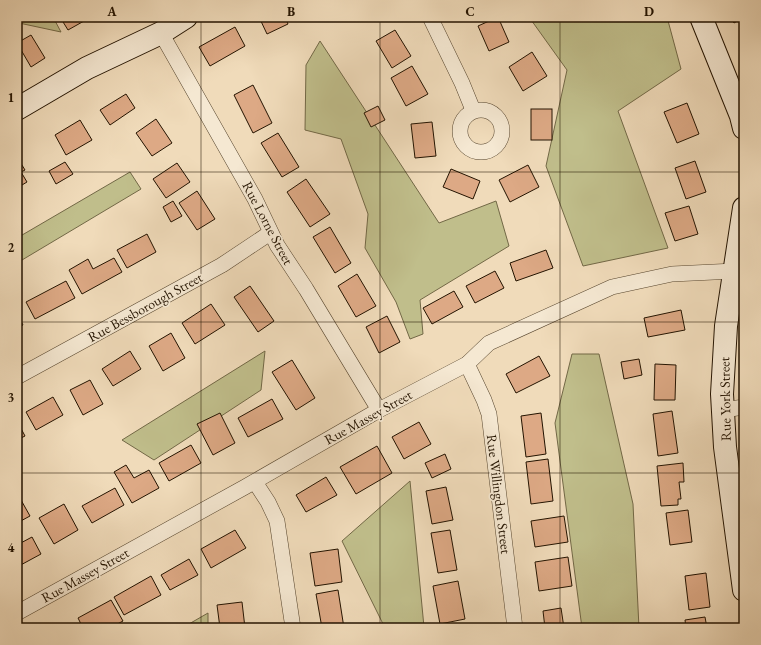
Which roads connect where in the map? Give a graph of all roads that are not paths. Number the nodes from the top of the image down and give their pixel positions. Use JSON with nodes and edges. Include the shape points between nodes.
{"nodes":[{"id":1,"x":186,"y":17,"type":"edge"},
{"id":2,"x":430,"y":17,"type":"edge"},
{"id":3,"x":701,"y":17,"type":"edge"},
{"id":4,"x":160,"y":33,"type":"junction"},
{"id":5,"x":17,"y":109,"type":"edge"},
{"id":6,"x":473,"y":110,"type":"dead end"},
{"id":7,"x":744,"y":128,"type":"edge"},
{"id":8,"x":744,"y":208,"type":"edge"},
{"id":9,"x":270,"y":232,"type":"junction"},
{"id":10,"x":734,"y":271,"type":"junction"},
{"id":11,"x":467,"y":364,"type":"junction"},
{"id":12,"x":17,"y":377,"type":"edge"},
{"id":13,"x":734,"y":409,"type":"edge"},
{"id":14,"x":379,"y":410,"type":"junction"},
{"id":15,"x":255,"y":482,"type":"junction"},
{"id":16,"x":744,"y":590,"type":"edge"},
{"id":17,"x":17,"y":613,"type":"edge"},
{"id":18,"x":293,"y":628,"type":"edge"},
{"id":19,"x":515,"y":628,"type":"edge"}],
"edges":[{"from":1,"to":4,"type":"street"},
{"from":2,"to":6,"type":"street"},
{"from":3,"to":7,"type":"street"},
{"from":4,"to":5,"type":"street","via":[[87,68]]},
{"from":4,"to":9,"type":"street","name":"Rue Lorne Street","via":[[233,158]]},
{"from":8,"to":10,"type":"street","name":"Rue York Street"},
{"from":9,"to":12,"type":"street","name":"Rue Bessborough Street","via":[[222,265]]},
{"from":9,"to":14,"type":"street","name":"Rue Lorne Street"},
{"from":10,"to":11,"type":"street","name":"Rue Massey Street","via":[[672,274],[612,287],[488,343]]},
{"from":10,"to":13,"type":"street","name":"Rue York Street","via":[[726,326],[722,394]]},
{"from":11,"to":14,"type":"street","name":"Rue Massey Street"},
{"from":11,"to":19,"type":"street","name":"Rue Willingdon Street","via":[[488,414]]},
{"from":13,"to":16,"type":"street","name":"Rue York Street","via":[[726,447]]},
{"from":14,"to":15,"type":"street","name":"Rue Massey Street"},
{"from":15,"to":17,"type":"street","name":"Rue Massey Street"},
{"from":15,"to":18,"type":"street","via":[[276,521]]}]}
